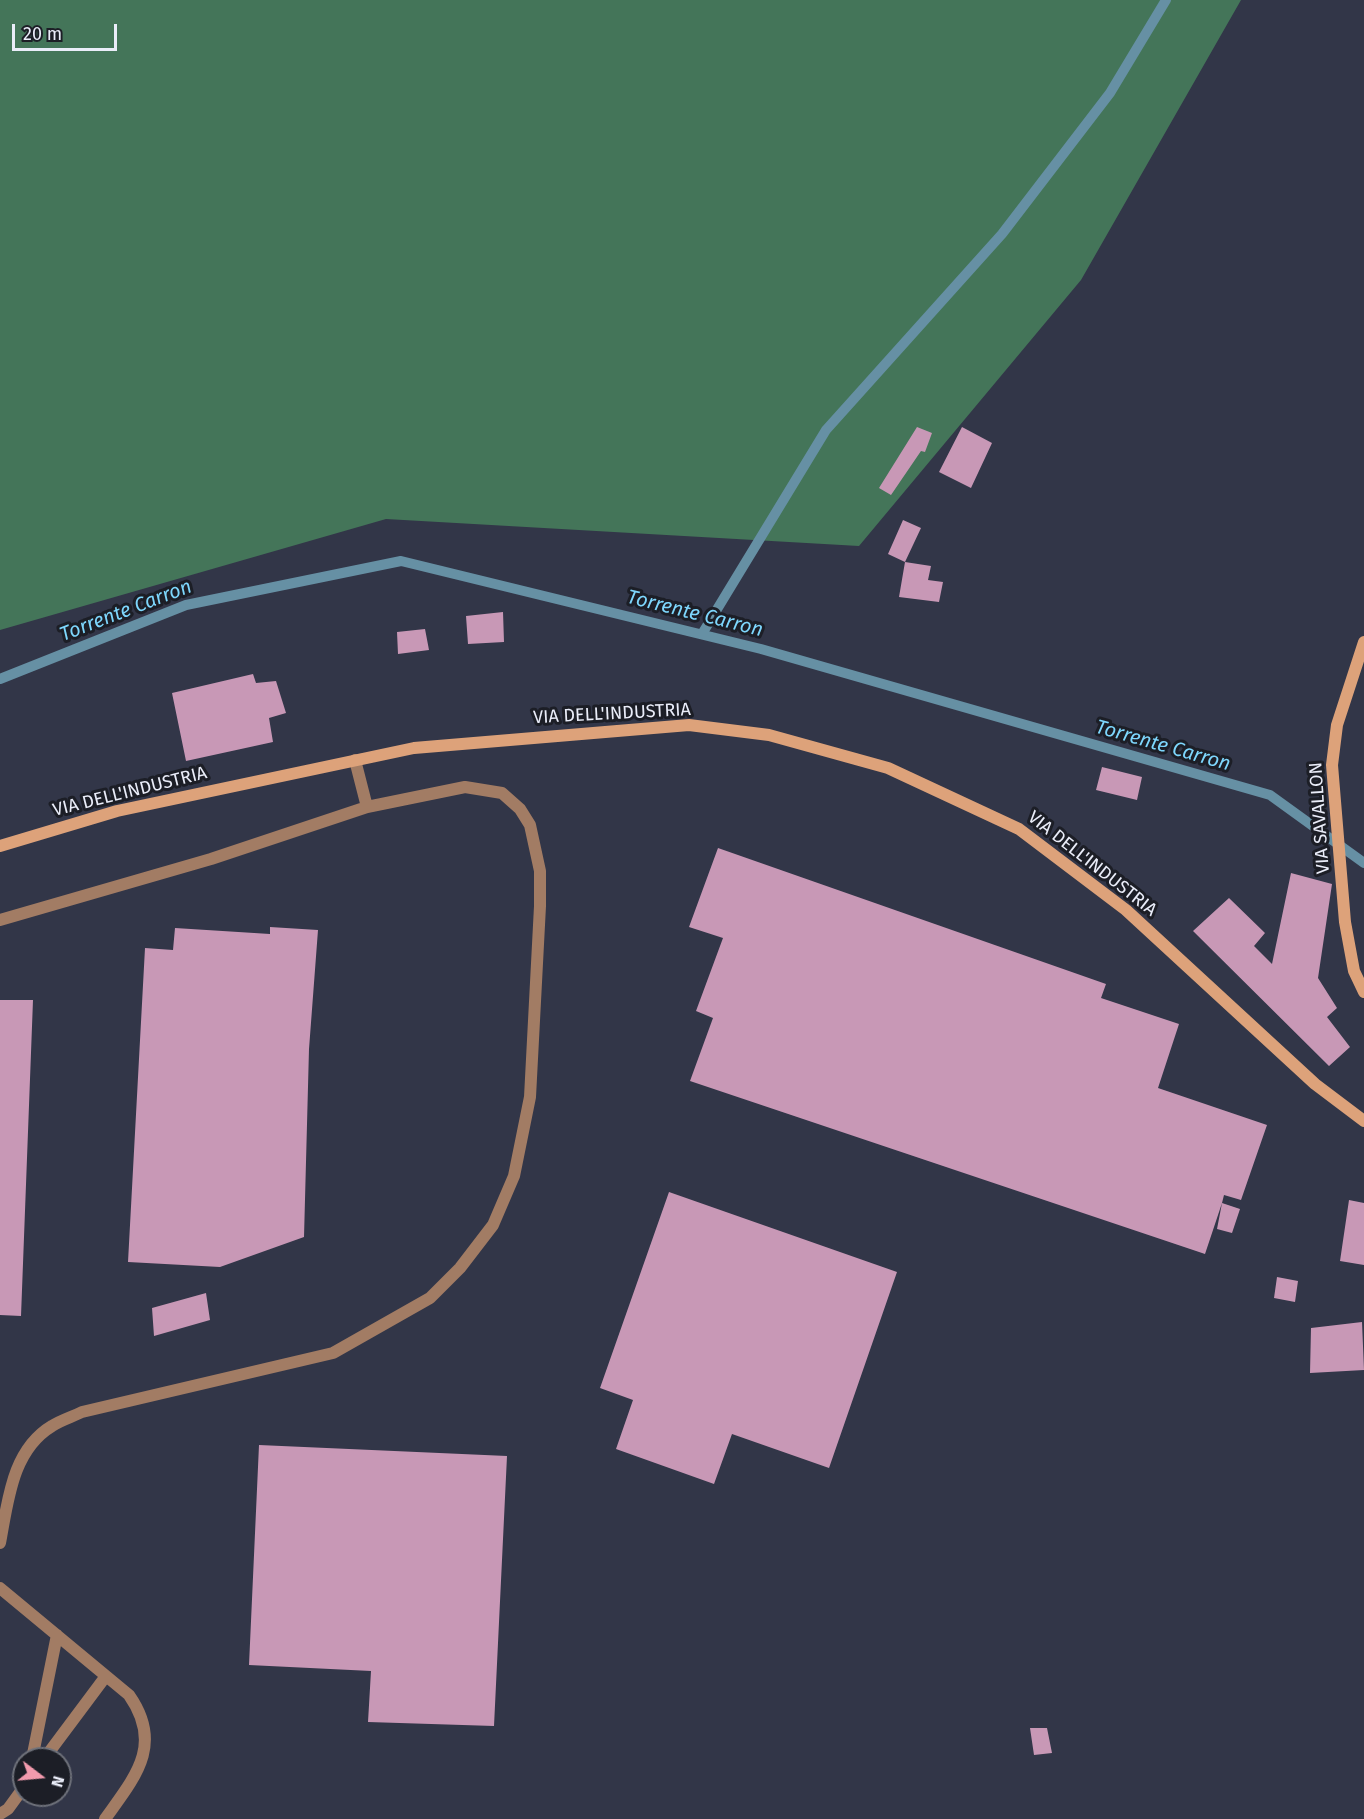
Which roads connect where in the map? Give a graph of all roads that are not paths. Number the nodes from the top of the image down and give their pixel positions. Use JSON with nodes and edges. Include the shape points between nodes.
{"nodes":[{"id":1,"x":1364,"y":642,"type":"edge"},
{"id":2,"x":355,"y":760,"type":"junction"},
{"id":3,"x":367,"y":807,"type":"junction"},
{"id":4,"x":0,"y":846,"type":"edge"},
{"id":5,"x":0,"y":920,"type":"edge"},
{"id":6,"x":1364,"y":992,"type":"edge"},
{"id":7,"x":1364,"y":1121,"type":"edge"},
{"id":8,"x":0,"y":1543,"type":"edge"},
{"id":9,"x":0,"y":1588,"type":"edge"},
{"id":10,"x":57,"y":1635,"type":"junction"},
{"id":11,"x":106,"y":1676,"type":"junction"},
{"id":12,"x":34,"y":1747,"type":"edge"},
{"id":13,"x":53,"y":1747,"type":"edge"},
{"id":14,"x":12,"y":1803,"type":"edge"},
{"id":15,"x":0,"y":1815,"type":"edge"},
{"id":16,"x":105,"y":1819,"type":"edge"}],
"edges":[{"from":1,"to":6,"type":"street","name":"VIA SAVALLON","via":[[1337,725],[1332,765],[1346,922],[1354,971]]},
{"from":2,"to":3,"type":"street"},
{"from":2,"to":4,"type":"street","name":"VIA DELL'INDUSTRIA","via":[[117,811]]},
{"from":2,"to":7,"type":"street","name":"VIA DELL'INDUSTRIA","via":[[414,747],[689,725],[769,735],[888,768],[1019,829],[1126,910],[1315,1084]]},
{"from":3,"to":5,"type":"street","via":[[211,859]]},
{"from":3,"to":8,"type":"street","via":[[465,788],[502,794],[520,809],[530,825],[540,871],[540,906],[530,1097],[514,1176],[493,1225],[460,1268],[430,1298],[333,1353],[82,1412],[51,1426],[29,1447],[13,1477]]},
{"from":9,"to":10,"type":"street"},
{"from":10,"to":11,"type":"street"},
{"from":10,"to":12,"type":"street"},
{"from":11,"to":13,"type":"street"},
{"from":11,"to":16,"type":"street","via":[[129,1695],[139,1709],[146,1731],[139,1771]]},
{"from":14,"to":15,"type":"street"}]}
